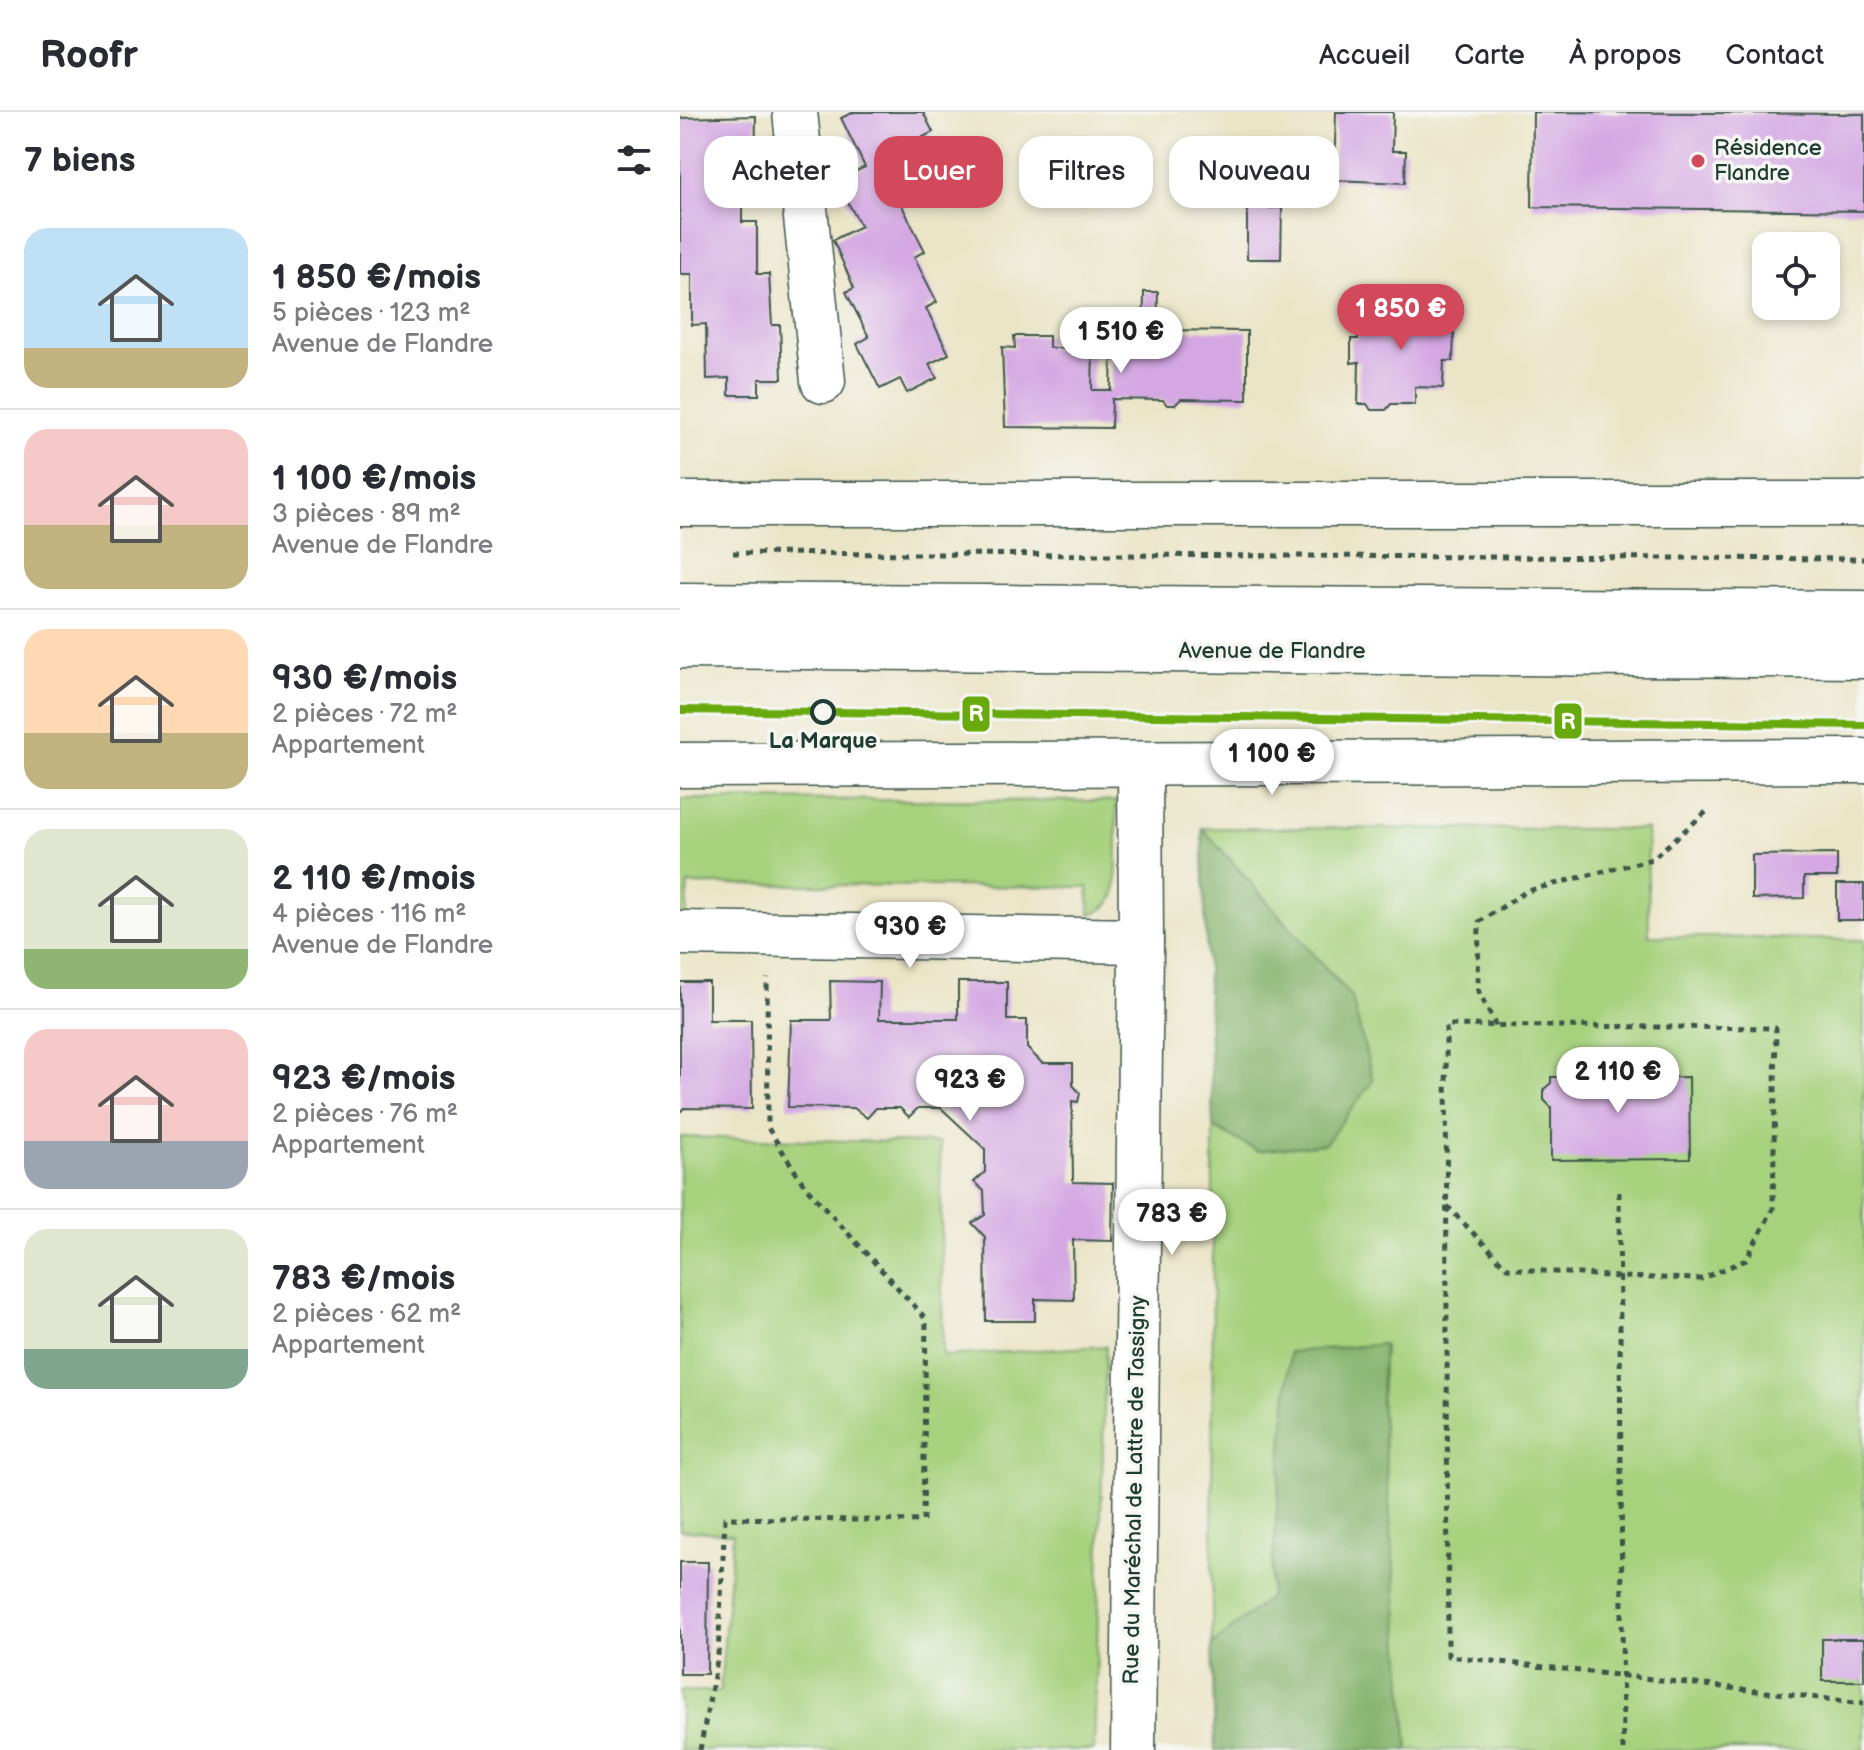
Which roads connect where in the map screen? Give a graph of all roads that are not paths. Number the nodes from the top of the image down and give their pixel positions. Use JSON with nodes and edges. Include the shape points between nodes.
{"nodes":[{"id":1,"x":795,"y":112,"type":"edge"},
{"id":2,"x":823,"y":381,"type":"dead end"},
{"id":3,"x":680,"y":504,"type":"edge"},
{"id":4,"x":1864,"y":504,"type":"edge"},
{"id":5,"x":680,"y":605,"type":"edge"},
{"id":6,"x":1864,"y":613,"type":"edge"},
{"id":7,"x":680,"y":646,"type":"edge"},
{"id":8,"x":1864,"y":656,"type":"edge"},
{"id":9,"x":1864,"y":761,"type":"edge"},
{"id":10,"x":1140,"y":764,"type":"junction"},
{"id":11,"x":680,"y":765,"type":"edge"},
{"id":12,"x":680,"y":933,"type":"edge"},
{"id":13,"x":1141,"y":941,"type":"junction"},
{"id":14,"x":1133,"y":1750,"type":"edge"}],
"edges":[{"from":1,"to":2,"type":"street"},
{"from":3,"to":4,"type":"street"},
{"from":5,"to":6,"type":"street","name":"Avenue de Flandre"},
{"from":7,"to":8,"type":"street","name":"Avenue de Flandre"},
{"from":9,"to":10,"type":"street"},
{"from":10,"to":11,"type":"street"},
{"from":10,"to":13,"type":"street","name":"Rue du Maréchal de Lattre de Tassigny"},
{"from":12,"to":13,"type":"street"},
{"from":13,"to":14,"type":"street","name":"Rue du Maréchal de Lattre de Tassigny"}]}
